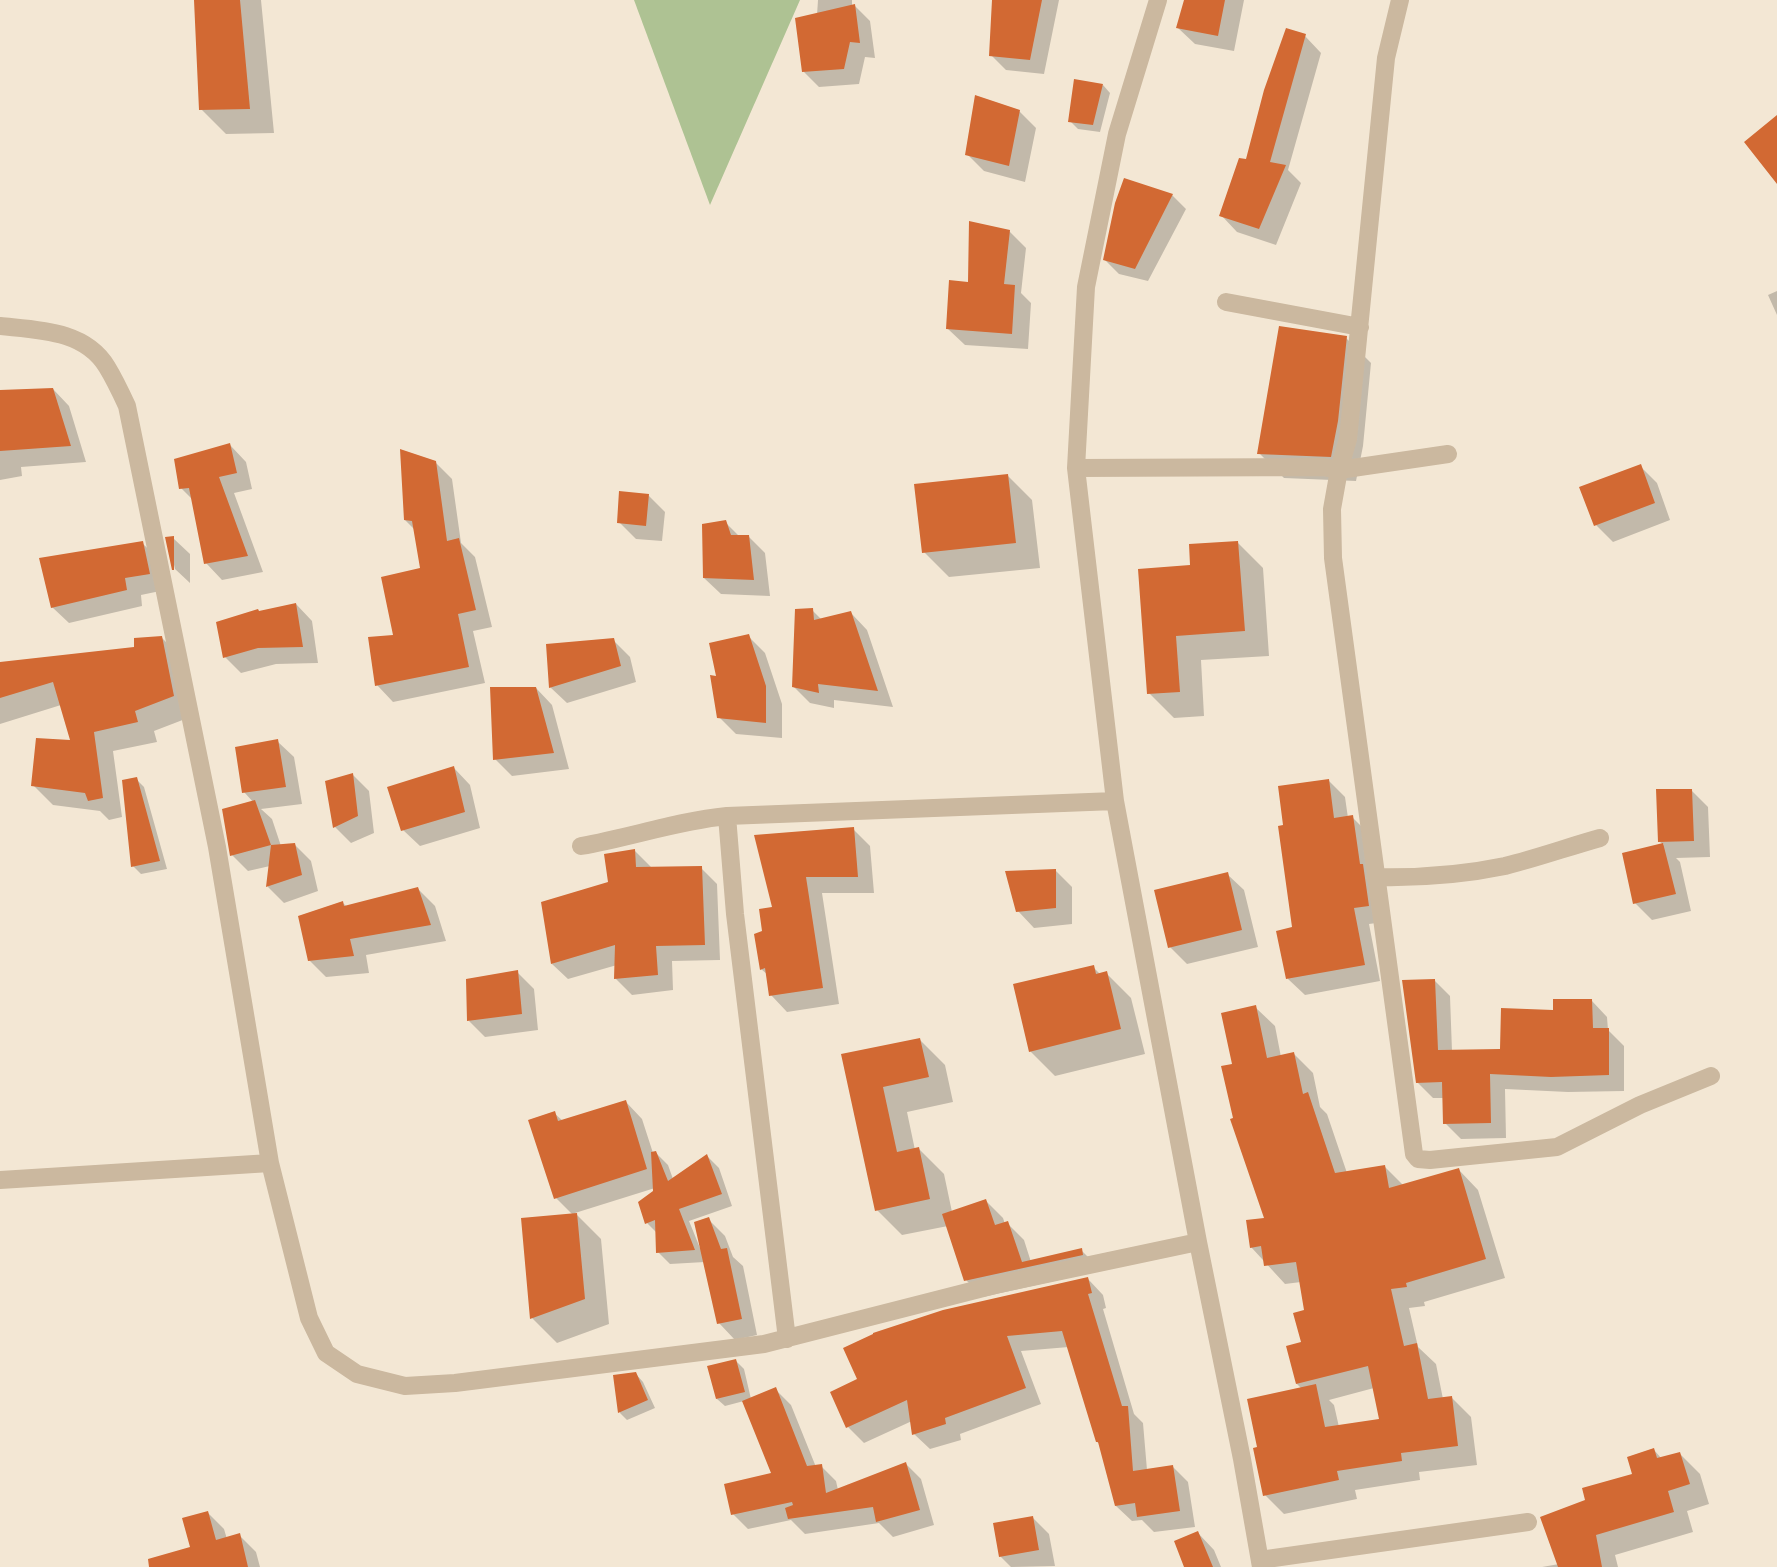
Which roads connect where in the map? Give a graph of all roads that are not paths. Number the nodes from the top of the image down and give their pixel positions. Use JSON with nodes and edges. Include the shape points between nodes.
{"nodes":[{"id":1,"x":1158,"y":0,"type":"edge"},
{"id":2,"x":1400,"y":0,"type":"edge"},
{"id":3,"x":1226,"y":302,"type":"dead end"},
{"id":4,"x":0,"y":326,"type":"edge"},
{"id":5,"x":1360,"y":327,"type":"junction"},
{"id":6,"x":1448,"y":454,"type":"dead end"},
{"id":7,"x":1076,"y":468,"type":"junction"},
{"id":8,"x":1339,"y":470,"type":"junction"},
{"id":9,"x":1115,"y":801,"type":"junction"},
{"id":10,"x":727,"y":816,"type":"junction"},
{"id":11,"x":1600,"y":838,"type":"dead end"},
{"id":12,"x":582,"y":846,"type":"dead end"},
{"id":13,"x":1375,"y":877,"type":"junction"},
{"id":14,"x":1712,"y":1076,"type":"dead end"},
{"id":15,"x":270,"y":1163,"type":"junction"},
{"id":16,"x":0,"y":1180,"type":"edge"},
{"id":17,"x":1198,"y":1242,"type":"junction"},
{"id":18,"x":786,"y":1339,"type":"junction"},
{"id":19,"x":1528,"y":1522,"type":"dead end"},
{"id":20,"x":1260,"y":1563,"type":"edge"}],
"edges":[{"from":1,"to":7,"type":"street","via":[[1117,134],[1086,287]]},
{"from":2,"to":5,"type":"street","via":[[1386,58]]},
{"from":3,"to":5,"type":"street"},
{"from":4,"to":15,"type":"street","via":[[62,333],[86,346],[106,365],[127,406],[217,847]]},
{"from":5,"to":8,"type":"street","via":[[1348,439]]},
{"from":6,"to":8,"type":"street"},
{"from":7,"to":8,"type":"street"},
{"from":7,"to":9,"type":"street"},
{"from":8,"to":13,"type":"street","via":[[1332,509],[1333,558]]},
{"from":9,"to":10,"type":"street"},
{"from":9,"to":17,"type":"street"},
{"from":10,"to":12,"type":"street","via":[[690,820]]},
{"from":10,"to":18,"type":"street"},
{"from":11,"to":13,"type":"street","via":[[1462,873]]},
{"from":13,"to":14,"type":"street","via":[[1411,1138],[1418,1159],[1557,1147],[1640,1105]]},
{"from":15,"to":16,"type":"street"},
{"from":15,"to":18,"type":"street","via":[[309,1318],[326,1353],[357,1374],[405,1386],[455,1383]]},
{"from":17,"to":18,"type":"street","via":[[995,1285]]},
{"from":17,"to":20,"type":"street"},
{"from":19,"to":20,"type":"street"}]}
